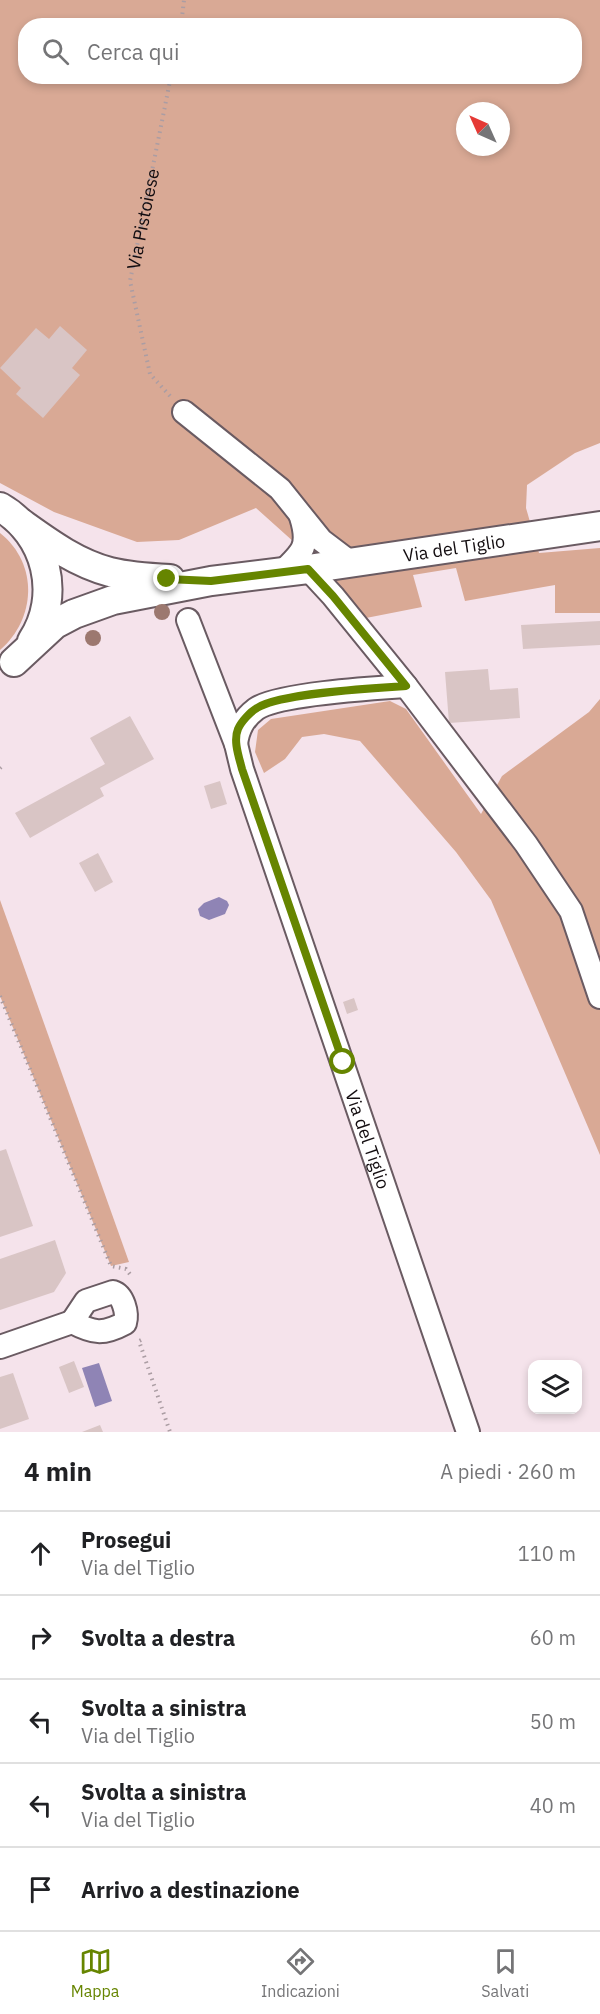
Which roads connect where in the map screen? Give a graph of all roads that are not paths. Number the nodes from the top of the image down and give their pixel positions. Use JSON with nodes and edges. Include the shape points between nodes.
{"nodes":[{"id":1,"x":184,"y":412,"type":"road end"},
{"id":2,"x":299,"y":512,"type":"junction"},
{"id":3,"x":10,"y":515,"type":"edge"},
{"id":4,"x":600,"y":526,"type":"edge"},
{"id":5,"x":350,"y":562,"type":"junction"},
{"id":6,"x":295,"y":570,"type":"junction"},
{"id":7,"x":211,"y":581,"type":"junction"},
{"id":8,"x":188,"y":620,"type":"dead end"},
{"id":9,"x":7,"y":666,"type":"edge"},
{"id":10,"x":406,"y":686,"type":"junction"},
{"id":11,"x":236,"y":744,"type":"junction"},
{"id":12,"x":600,"y":997,"type":"edge"},
{"id":13,"x":72,"y":1322,"type":"dead end"},
{"id":14,"x":0,"y":1347,"type":"edge"},
{"id":15,"x":468,"y":1432,"type":"edge"}],
"edges":[{"from":1,"to":2,"type":"street","via":[[280,489]]},
{"from":2,"to":5,"type":"street","via":[[321,540]]},
{"from":2,"to":6,"type":"street","via":[[305,531]]},
{"from":3,"to":7,"type":"main road","name":"Via del Tiglio","via":[[79,561],[110,572],[140,578]]},
{"from":3,"to":9,"type":"main road","via":[[36,543],[48,589],[44,616],[36,634]]},
{"from":4,"to":5,"type":"main road","name":"Via del Tiglio"},
{"from":5,"to":6,"type":"main road","name":"Via del Tiglio"},
{"from":6,"to":7,"type":"main road","name":"Via del Tiglio"},
{"from":6,"to":10,"type":"street","via":[[333,596]]},
{"from":7,"to":9,"type":"main road","name":"Via del Tiglio","via":[[113,600],[74,614],[55,624]]},
{"from":8,"to":11,"type":"street","name":"Via del Tiglio"},
{"from":10,"to":11,"type":"street","via":[[297,697],[257,708],[238,729]]},
{"from":10,"to":12,"type":"street","via":[[572,911]]},
{"from":11,"to":15,"type":"street","name":"Via del Tiglio"},
{"from":13,"to":14,"type":"street"}]}
